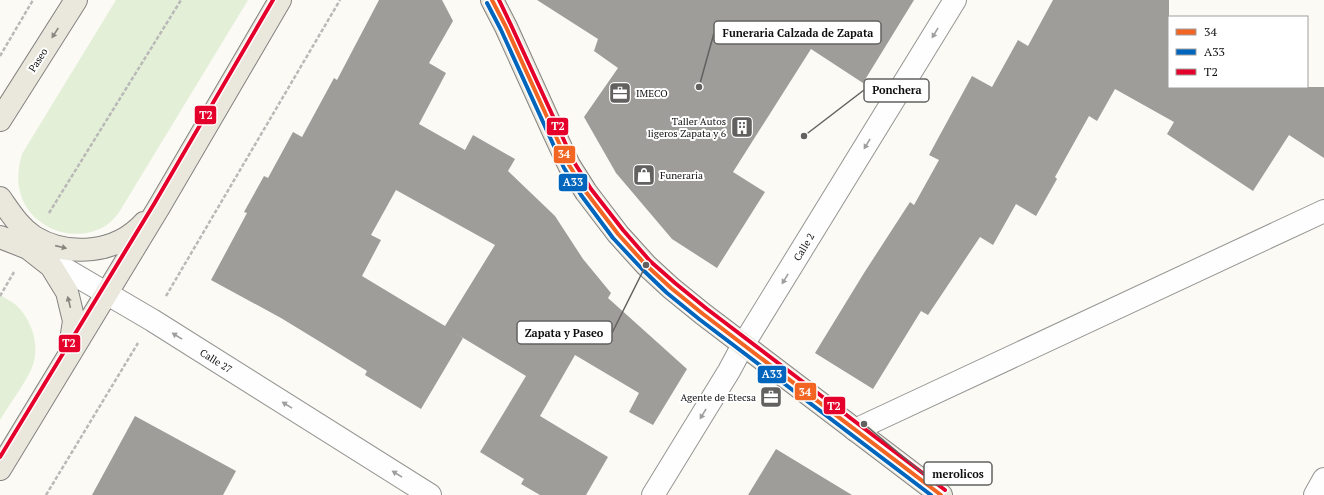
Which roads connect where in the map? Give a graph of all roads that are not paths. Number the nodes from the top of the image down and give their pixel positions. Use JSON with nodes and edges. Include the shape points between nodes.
{"nodes":[{"id":1,"x":76,"y":0,"type":"edge"},
{"id":2,"x":280,"y":0,"type":"edge"},
{"id":3,"x":492,"y":0,"type":"edge"},
{"id":4,"x":498,"y":0,"type":"edge"},
{"id":5,"x":955,"y":0,"type":"edge"},
{"id":6,"x":506,"y":27,"type":"junction"},
{"id":7,"x":0,"y":120,"type":"edge"},
{"id":8,"x":0,"y":198,"type":"edge"},
{"id":9,"x":159,"y":207,"type":"junction"},
{"id":10,"x":1324,"y":212,"type":"edge"},
{"id":11,"x":0,"y":232,"type":"edge"},
{"id":12,"x":0,"y":237,"type":"edge"},
{"id":13,"x":31,"y":242,"type":"junction"},
{"id":14,"x":106,"y":293,"type":"junction"},
{"id":15,"x":743,"y":345,"type":"junction"},
{"id":16,"x":69,"y":354,"type":"junction"},
{"id":17,"x":855,"y":430,"type":"junction"},
{"id":18,"x":0,"y":468,"type":"edge"},
{"id":19,"x":1324,"y":479,"type":"edge"},
{"id":20,"x":430,"y":495,"type":"edge"},
{"id":21,"x":653,"y":495,"type":"edge"},
{"id":22,"x":941,"y":495,"type":"edge"},
{"id":23,"x":1315,"y":495,"type":"edge"}],
"edges":[{"from":1,"to":7,"type":"main road","name":"Paseo","one_way":true},
{"from":2,"to":9,"type":"main road"},
{"from":3,"to":6,"type":"main road"},
{"from":4,"to":6,"type":"main road"},
{"from":5,"to":15,"type":"street","name":"Calle 2","one_way":true},
{"from":6,"to":15,"type":"main road","via":[[569,165],[603,215],[646,265]]},
{"from":8,"to":13,"type":"main road"},
{"from":13,"to":9,"type":"main road","one_way":true,"via":[[86,250],[113,245],[136,233]]},
{"from":9,"to":14,"type":"main road"},
{"from":10,"to":17,"type":"street"},
{"from":11,"to":13,"type":"street","name":"Calle 27"},
{"from":12,"to":13,"type":"main road"},
{"from":13,"to":14,"type":"street","name":"Calle 27"},
{"from":16,"to":13,"type":"main road","one_way":true,"via":[[74,321],[67,292],[51,266]]},
{"from":14,"to":16,"type":"main road"},
{"from":20,"to":14,"type":"street","name":"Calle 27","one_way":true},
{"from":15,"to":17,"type":"main road"},
{"from":15,"to":21,"type":"street","name":"Calle 2","one_way":true},
{"from":16,"to":18,"type":"main road"},
{"from":17,"to":22,"type":"main road"},
{"from":19,"to":23,"type":"street"}]}
